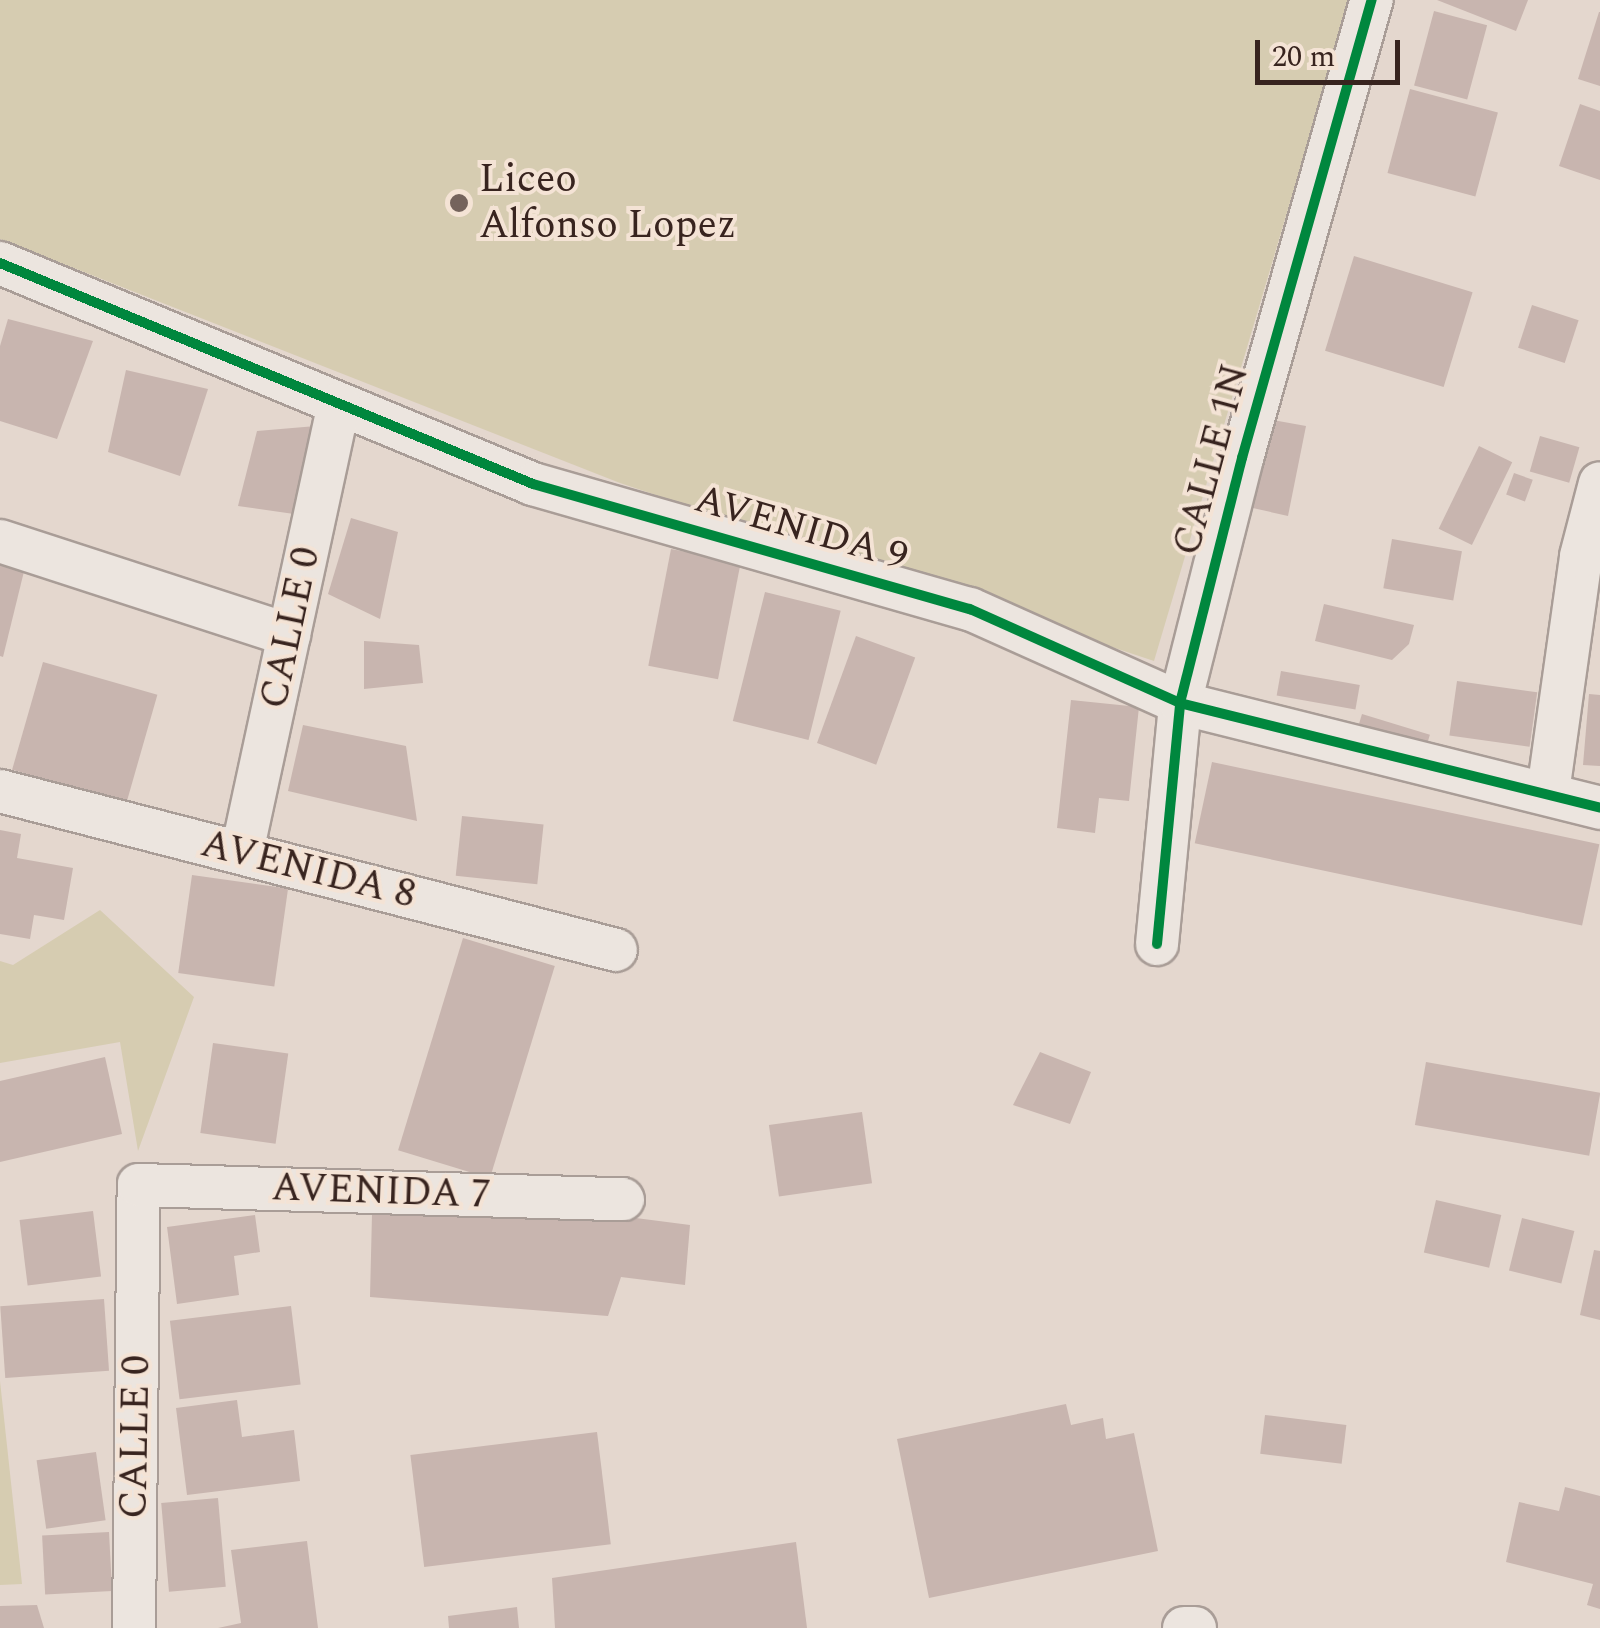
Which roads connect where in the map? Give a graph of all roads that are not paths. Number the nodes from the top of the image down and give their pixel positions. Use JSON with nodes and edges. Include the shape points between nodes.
{"nodes":[{"id":1,"x":1372,"y":0,"type":"edge"},
{"id":2,"x":0,"y":263,"type":"edge"},
{"id":3,"x":339,"y":404,"type":"junction"},
{"id":4,"x":1600,"y":483,"type":"edge"},
{"id":5,"x":0,"y":541,"type":"edge"},
{"id":6,"x":290,"y":635,"type":"junction"},
{"id":7,"x":1180,"y":703,"type":"junction"},
{"id":8,"x":0,"y":791,"type":"edge"},
{"id":9,"x":1548,"y":792,"type":"junction"},
{"id":10,"x":1600,"y":808,"type":"edge"},
{"id":11,"x":242,"y":852,"type":"junction"},
{"id":12,"x":1157,"y":944,"type":"dead end"},
{"id":13,"x":616,"y":950,"type":"dead end"},
{"id":14,"x":139,"y":1185,"type":"joint"},
{"id":15,"x":624,"y":1199,"type":"dead end"},
{"id":16,"x":134,"y":1628,"type":"edge"},
{"id":17,"x":1184,"y":1628,"type":"edge"},
{"id":18,"x":1195,"y":1628,"type":"edge"}],
"edges":[{"from":1,"to":7,"type":"street","name":"CALLE 1N"},
{"from":2,"to":3,"type":"street","name":"AVENIDA 9"},
{"from":3,"to":6,"type":"street","name":"CALLE 0"},
{"from":3,"to":7,"type":"street","name":"AVENIDA 9","via":[[534,484],[970,609]]},
{"from":4,"to":9,"type":"street","via":[[1581,556]]},
{"from":5,"to":6,"type":"street"},
{"from":6,"to":11,"type":"street","name":"CALLE 0"},
{"from":7,"to":9,"type":"street","name":"AVENIDA 9"},
{"from":7,"to":12,"type":"street","name":"CALLE 1N"},
{"from":8,"to":11,"type":"street","name":"AVENIDA 8"},
{"from":9,"to":10,"type":"street","name":"AVENIDA 9"},
{"from":11,"to":13,"type":"street","name":"AVENIDA 8"},
{"from":14,"to":15,"type":"street","name":"AVENIDA 7"},
{"from":14,"to":16,"type":"street","name":"CALLE 0"},
{"from":17,"to":18,"type":"street"}]}
